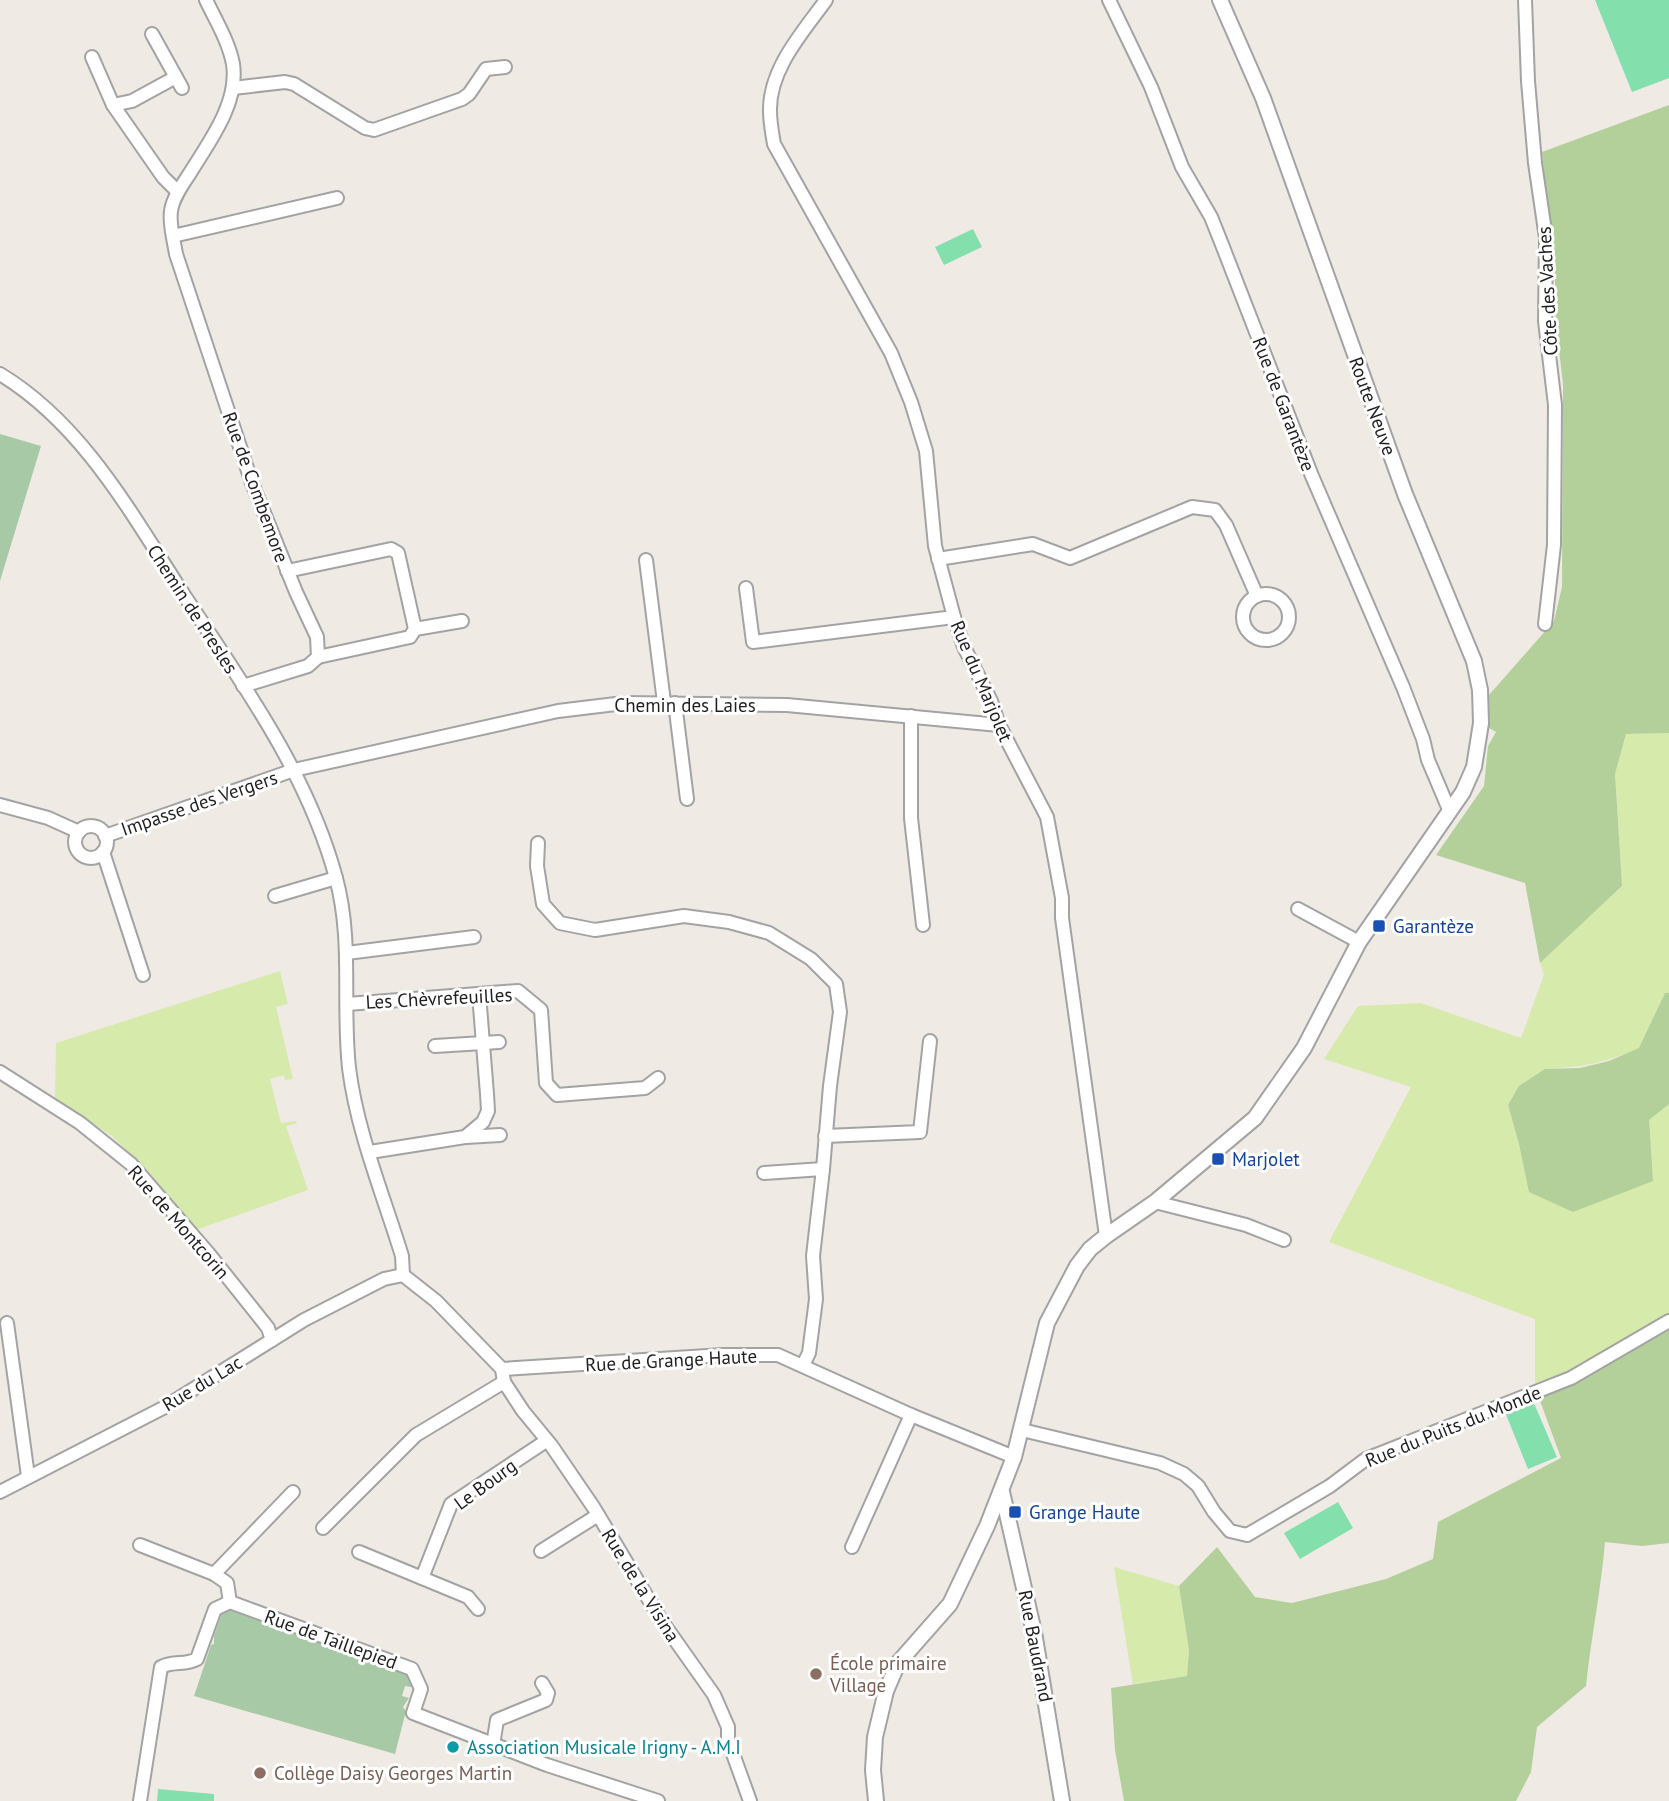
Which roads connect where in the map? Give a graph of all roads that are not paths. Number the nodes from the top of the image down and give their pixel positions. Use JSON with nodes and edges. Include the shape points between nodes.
{"nodes":[{"id":1,"x":206,"y":0,"type":"edge"},
{"id":2,"x":826,"y":0,"type":"edge"},
{"id":3,"x":1109,"y":0,"type":"edge"},
{"id":4,"x":1220,"y":0,"type":"edge"},
{"id":5,"x":1525,"y":0,"type":"edge"},
{"id":6,"x":152,"y":34,"type":"dead end"},
{"id":7,"x":92,"y":57,"type":"dead end"},
{"id":8,"x":505,"y":67,"type":"dead end"},
{"id":9,"x":233,"y":88,"type":"junction"},
{"id":10,"x":113,"y":105,"type":"junction"},
{"id":11,"x":178,"y":192,"type":"junction"},
{"id":12,"x":337,"y":198,"type":"dead end"},
{"id":13,"x":173,"y":236,"type":"junction"},
{"id":14,"x":0,"y":374,"type":"edge"},
{"id":15,"x":938,"y":559,"type":"junction"},
{"id":16,"x":646,"y":560,"type":"dead end"},
{"id":17,"x":287,"y":571,"type":"junction"},
{"id":18,"x":746,"y":587,"type":"dead end"},
{"id":19,"x":1257,"y":596,"type":"dead end"},
{"id":20,"x":954,"y":617,"type":"junction"},
{"id":21,"x":461,"y":621,"type":"dead end"},
{"id":22,"x":1545,"y":624,"type":"dead end"},
{"id":23,"x":415,"y":629,"type":"junction"},
{"id":24,"x":318,"y":657,"type":"junction"},
{"id":25,"x":243,"y":686,"type":"junction"},
{"id":26,"x":670,"y":703,"type":"junction"},
{"id":27,"x":911,"y":716,"type":"junction"},
{"id":28,"x":999,"y":725,"type":"junction"},
{"id":29,"x":293,"y":771,"type":"junction"},
{"id":30,"x":687,"y":799,"type":"dead end"},
{"id":31,"x":0,"y":804,"type":"edge"},
{"id":32,"x":1450,"y":812,"type":"junction"},
{"id":33,"x":79,"y":832,"type":"junction"},
{"id":34,"x":105,"y":836,"type":"junction"},
{"id":35,"x":538,"y":843,"type":"dead end"},
{"id":36,"x":103,"y":852,"type":"junction"},
{"id":37,"x":336,"y":878,"type":"junction"},
{"id":38,"x":275,"y":896,"type":"dead end"},
{"id":39,"x":1298,"y":909,"type":"dead end"},
{"id":40,"x":923,"y":925,"type":"dead end"},
{"id":41,"x":474,"y":937,"type":"dead end"},
{"id":42,"x":1359,"y":942,"type":"junction"},
{"id":43,"x":347,"y":953,"type":"junction"},
{"id":44,"x":143,"y":975,"type":"dead end"},
{"id":45,"x":479,"y":994,"type":"junction"},
{"id":46,"x":347,"y":1004,"type":"junction"},
{"id":47,"x":930,"y":1041,"type":"dead end"},
{"id":48,"x":499,"y":1042,"type":"dead end"},
{"id":49,"x":483,"y":1043,"type":"junction"},
{"id":50,"x":435,"y":1046,"type":"dead end"},
{"id":51,"x":0,"y":1072,"type":"edge"},
{"id":52,"x":658,"y":1078,"type":"dead end"},
{"id":53,"x":500,"y":1135,"type":"dead end"},
{"id":54,"x":825,"y":1136,"type":"junction"},
{"id":55,"x":465,"y":1137,"type":"junction"},
{"id":56,"x":370,"y":1152,"type":"junction"},
{"id":57,"x":824,"y":1169,"type":"junction"},
{"id":58,"x":764,"y":1173,"type":"dead end"},
{"id":59,"x":1155,"y":1202,"type":"junction"},
{"id":60,"x":1106,"y":1236,"type":"junction"},
{"id":61,"x":1284,"y":1240,"type":"dead end"},
{"id":62,"x":403,"y":1275,"type":"junction"},
{"id":63,"x":1669,"y":1321,"type":"edge"},
{"id":64,"x":7,"y":1323,"type":"dead end"},
{"id":65,"x":272,"y":1340,"type":"junction"},
{"id":66,"x":803,"y":1365,"type":"junction"},
{"id":67,"x":502,"y":1369,"type":"junction"},
{"id":68,"x":504,"y":1382,"type":"junction"},
{"id":69,"x":911,"y":1415,"type":"junction"},
{"id":70,"x":1021,"y":1430,"type":"junction"},
{"id":71,"x":546,"y":1441,"type":"junction"},
{"id":72,"x":1014,"y":1457,"type":"junction"},
{"id":73,"x":29,"y":1476,"type":"junction"},
{"id":74,"x":0,"y":1492,"type":"edge"},
{"id":75,"x":293,"y":1492,"type":"dead end"},
{"id":76,"x":1002,"y":1492,"type":"junction"},
{"id":77,"x":598,"y":1516,"type":"junction"},
{"id":78,"x":987,"y":1527,"type":"junction"},
{"id":79,"x":323,"y":1528,"type":"dead end"},
{"id":80,"x":1014,"y":1536,"type":"junction"},
{"id":81,"x":141,"y":1545,"type":"dead end"},
{"id":82,"x":852,"y":1547,"type":"dead end"},
{"id":83,"x":541,"y":1551,"type":"dead end"},
{"id":84,"x":359,"y":1552,"type":"dead end"},
{"id":85,"x":214,"y":1574,"type":"junction"},
{"id":86,"x":422,"y":1578,"type":"junction"},
{"id":87,"x":230,"y":1602,"type":"junction"},
{"id":88,"x":478,"y":1609,"type":"dead end"},
{"id":89,"x":542,"y":1682,"type":"dead end"},
{"id":90,"x":493,"y":1745,"type":"junction"},
{"id":91,"x":141,"y":1801,"type":"edge"},
{"id":92,"x":658,"y":1801,"type":"edge"},
{"id":93,"x":750,"y":1801,"type":"edge"},
{"id":94,"x":876,"y":1801,"type":"edge"},
{"id":95,"x":1062,"y":1801,"type":"edge"}],
"edges":[{"from":1,"to":9,"type":"street","name":"Rue de Combemore","via":[[228,46]]},
{"from":2,"to":15,"type":"street","name":"Rue du Marjolet","via":[[775,80],[769,109],[774,144],[891,353],[911,402],[926,451]]},
{"from":3,"to":32,"type":"street","name":"Rue de Garantèze","via":[[1151,87],[1182,167],[1211,218]]},
{"from":4,"to":32,"type":"street","name":"Route Neuve","via":[[1263,99],[1405,494],[1478,675],[1481,712],[1474,767]]},
{"from":5,"to":22,"type":"street","name":"Côte des Vaches","via":[[1531,108],[1546,238],[1545,321],[1555,405],[1553,545]]},
{"from":6,"to":10,"type":"street","via":[[179,82]]},
{"from":7,"to":10,"type":"street"},
{"from":8,"to":9,"type":"street","via":[[486,69],[462,99],[374,130],[294,84]]},
{"from":9,"to":11,"type":"street","name":"Rue de Combemore","via":[[224,113]]},
{"from":10,"to":11,"type":"street"},
{"from":11,"to":13,"type":"street","name":"Rue de Combemore","via":[[171,211]]},
{"from":12,"to":13,"type":"street"},
{"from":13,"to":17,"type":"street","name":"Rue de Combemore","via":[[252,483]]},
{"from":14,"to":25,"type":"street","name":"Chemin de Presles","via":[[50,412],[97,463]]},
{"from":15,"to":19,"type":"street","via":[[1033,544],[1070,558],[1192,508],[1215,510]]},
{"from":15,"to":20,"type":"street","name":"Rue du Marjolet"},
{"from":16,"to":26,"type":"street"},
{"from":17,"to":23,"type":"street","via":[[391,549],[398,554]]},
{"from":17,"to":24,"type":"street","name":"Rue de Combemore","via":[[317,637]]},
{"from":18,"to":20,"type":"street","via":[[753,642]]},
{"from":20,"to":28,"type":"street","name":"Rue du Marjolet"},
{"from":21,"to":23,"type":"street"},
{"from":23,"to":24,"type":"street","via":[[410,637]]},
{"from":24,"to":25,"type":"street","via":[[308,666]]},
{"from":25,"to":29,"type":"street","name":"Chemin de Presles"},
{"from":26,"to":27,"type":"street","name":"Chemin des Laies","via":[[787,705]]},
{"from":26,"to":29,"type":"street","name":"Chemin des Laies","via":[[558,711]]},
{"from":26,"to":30,"type":"street"},
{"from":27,"to":28,"type":"street","name":"Chemin des Laies"},
{"from":27,"to":40,"type":"street","via":[[911,818]]},
{"from":28,"to":60,"type":"street","name":"Rue du Marjolet","via":[[1048,824],[1062,898]]},
{"from":29,"to":34,"type":"street","name":"Impasse des Vergers"},
{"from":29,"to":37,"type":"street","name":"Chemin de Presles","via":[[315,813]]},
{"from":31,"to":33,"type":"street","name":"Impasse des Vergers"},
{"from":32,"to":42,"type":"street","name":"Route Neuve"},
{"from":33,"to":34,"type":"street","name":"Impasse des Vergers","via":[[93,827]]},
{"from":33,"to":36,"type":"street","name":"Impasse des Vergers","via":[[75,841],[81,854],[95,858]]},
{"from":34,"to":36,"type":"street","name":"Impasse des Vergers"},
{"from":35,"to":54,"type":"street","via":[[543,904],[560,923],[595,930],[684,916],[729,922],[769,933],[836,984],[840,1012]]},
{"from":36,"to":44,"type":"street","name":"Impasse des Vergers"},
{"from":37,"to":38,"type":"street"},
{"from":37,"to":43,"type":"street","name":"Chemin de Presles"},
{"from":39,"to":42,"type":"street"},
{"from":41,"to":43,"type":"street"},
{"from":42,"to":59,"type":"street","name":"Route Neuve","via":[[1304,1048],[1255,1118]]},
{"from":43,"to":46,"type":"street","name":"Chemin de Presles"},
{"from":45,"to":46,"type":"street","name":"Les Chèvrefeuilles"},
{"from":45,"to":49,"type":"street"},
{"from":45,"to":52,"type":"street","name":"Les Chèvrefeuilles","via":[[518,991],[541,1010],[546,1083],[557,1094],[645,1088]]},
{"from":46,"to":56,"type":"street","name":"Chemin de Presles","via":[[354,1103]]},
{"from":47,"to":54,"type":"street","via":[[920,1132]]},
{"from":48,"to":49,"type":"street"},
{"from":49,"to":50,"type":"street"},
{"from":49,"to":55,"type":"street","via":[[488,1111],[483,1122]]},
{"from":51,"to":65,"type":"street","name":"Rue de Montcorin","via":[[80,1123],[145,1178],[268,1328]]},
{"from":53,"to":55,"type":"street"},
{"from":54,"to":57,"type":"street"},
{"from":55,"to":56,"type":"street"},
{"from":56,"to":62,"type":"street","name":"Chemin de Presles","via":[[402,1256]]},
{"from":57,"to":58,"type":"street"},
{"from":57,"to":66,"type":"street","via":[[813,1256],[816,1299],[809,1353]]},
{"from":59,"to":60,"type":"street","name":"Route Neuve"},
{"from":59,"to":61,"type":"street"},
{"from":60,"to":70,"type":"street","name":"Route Neuve","via":[[1077,1266],[1047,1323]]},
{"from":62,"to":65,"type":"street","name":"Rue du Lac","via":[[384,1279]]},
{"from":62,"to":67,"type":"street","via":[[436,1301]]},
{"from":63,"to":70,"type":"street","name":"Rue du Puits du Monde","via":[[1571,1378],[1366,1459],[1247,1535],[1230,1531],[1184,1474]]},
{"from":64,"to":73,"type":"street"},
{"from":65,"to":73,"type":"street","name":"Rue du Lac","via":[[163,1408]]},
{"from":66,"to":67,"type":"street","name":"Rue de Grange Haute","via":[[778,1355],[723,1355]]},
{"from":66,"to":69,"type":"street","name":"Rue de Grange Haute"},
{"from":67,"to":68,"type":"street","name":"Rue de la Visina"},
{"from":68,"to":71,"type":"street","name":"Rue de la Visina"},
{"from":68,"to":79,"type":"street","via":[[416,1435]]},
{"from":69,"to":72,"type":"street","name":"Rue de Grange Haute"},
{"from":69,"to":82,"type":"street"},
{"from":70,"to":72,"type":"street","name":"Route Neuve"},
{"from":71,"to":77,"type":"street","name":"Rue de la Visina"},
{"from":71,"to":86,"type":"street","name":"Le Bourg","via":[[451,1504]]},
{"from":72,"to":76,"type":"street","name":"Route Neuve"},
{"from":73,"to":74,"type":"street","name":"Rue du Lac"},
{"from":75,"to":85,"type":"street"},
{"from":76,"to":78,"type":"street","name":"Route Neuve"},
{"from":76,"to":80,"type":"street","name":"Rue Baudrand"},
{"from":77,"to":83,"type":"street"},
{"from":77,"to":93,"type":"street","name":"Rue de la Visina","via":[[661,1620],[714,1695]]},
{"from":78,"to":80,"type":"street"},
{"from":78,"to":94,"type":"street","name":"Route Neuve","via":[[950,1604],[898,1662],[886,1691],[874,1748]]},
{"from":80,"to":95,"type":"street","name":"Rue Baudrand"},
{"from":81,"to":85,"type":"street"},
{"from":84,"to":86,"type":"street"},
{"from":85,"to":87,"type":"street","via":[[226,1583]]},
{"from":86,"to":88,"type":"street","via":[[468,1597]]},
{"from":87,"to":90,"type":"street","name":"Rue de Taillepied","via":[[412,1669],[421,1689],[413,1713]]},
{"from":87,"to":91,"type":"street","via":[[215,1609],[197,1659],[160,1667]]},
{"from":89,"to":90,"type":"street","via":[[546,1700],[497,1720]]},
{"from":90,"to":92,"type":"street","name":"Rue de Taillepied"}]}
